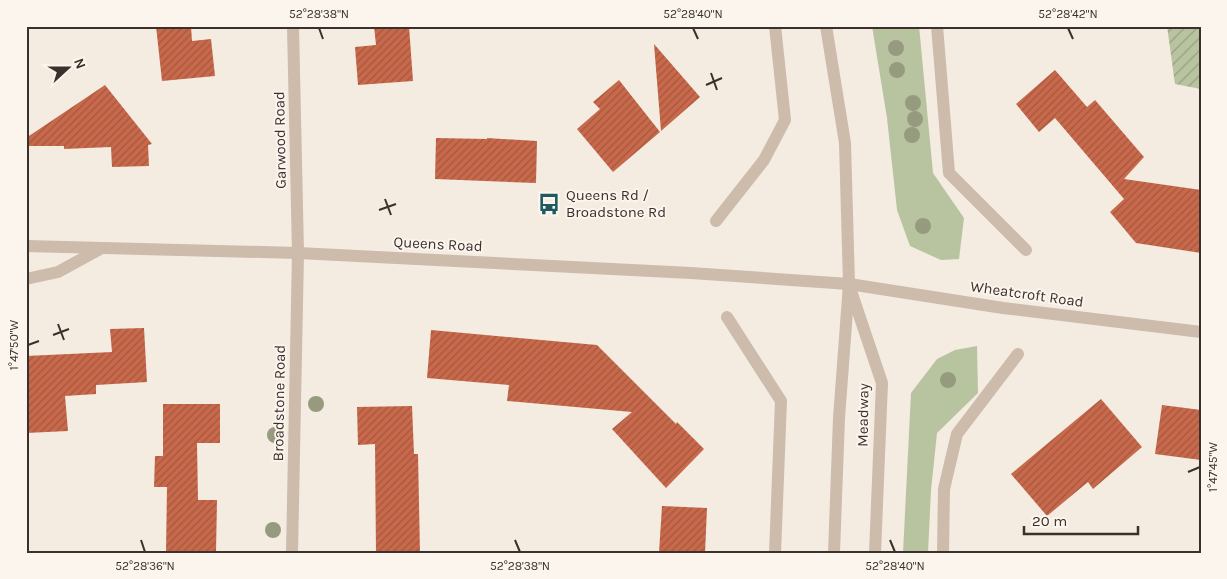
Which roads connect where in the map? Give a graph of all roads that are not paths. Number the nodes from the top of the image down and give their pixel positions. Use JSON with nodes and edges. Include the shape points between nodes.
{"nodes":[{"id":1,"x":293,"y":26,"type":"edge"},
{"id":2,"x":775,"y":26,"type":"edge"},
{"id":3,"x":826,"y":26,"type":"edge"},
{"id":4,"x":937,"y":26,"type":"edge"},
{"id":5,"x":716,"y":221,"type":"dead end"},
{"id":6,"x":26,"y":246,"type":"edge"},
{"id":7,"x":102,"y":248,"type":"junction"},
{"id":8,"x":1026,"y":250,"type":"dead end"},
{"id":9,"x":298,"y":253,"type":"junction"},
{"id":10,"x":26,"y":279,"type":"edge"},
{"id":11,"x":849,"y":284,"type":"junction"},
{"id":12,"x":727,"y":317,"type":"dead end"},
{"id":13,"x":1201,"y":332,"type":"edge"},
{"id":14,"x":1018,"y":354,"type":"dead end"},
{"id":15,"x":292,"y":553,"type":"edge"},
{"id":16,"x":775,"y":553,"type":"edge"},
{"id":17,"x":834,"y":553,"type":"edge"},
{"id":18,"x":875,"y":553,"type":"edge"},
{"id":19,"x":943,"y":553,"type":"edge"}],
"edges":[{"from":1,"to":9,"type":"street","name":"Garwood Road"},
{"from":2,"to":5,"type":"street","via":[[785,120],[764,160]]},
{"from":3,"to":11,"type":"street","name":"Meadway","via":[[845,144]]},
{"from":4,"to":8,"type":"street","via":[[949,173]]},
{"from":6,"to":7,"type":"street","name":"Queens Road"},
{"from":7,"to":9,"type":"street","name":"Queens Road"},
{"from":7,"to":10,"type":"street","via":[[58,272]]},
{"from":9,"to":11,"type":"street","name":"Queens Road"},
{"from":9,"to":15,"type":"street","name":"Broadstone Road"},
{"from":11,"to":13,"type":"street","name":"Wheatcroft Road","via":[[1003,308]]},
{"from":11,"to":17,"type":"street","name":"Meadway","via":[[839,418]]},
{"from":11,"to":18,"type":"street","name":"Meadway","via":[[882,383]]},
{"from":12,"to":16,"type":"street","via":[[781,401]]},
{"from":14,"to":19,"type":"street","via":[[957,434],[944,489]]}]}
